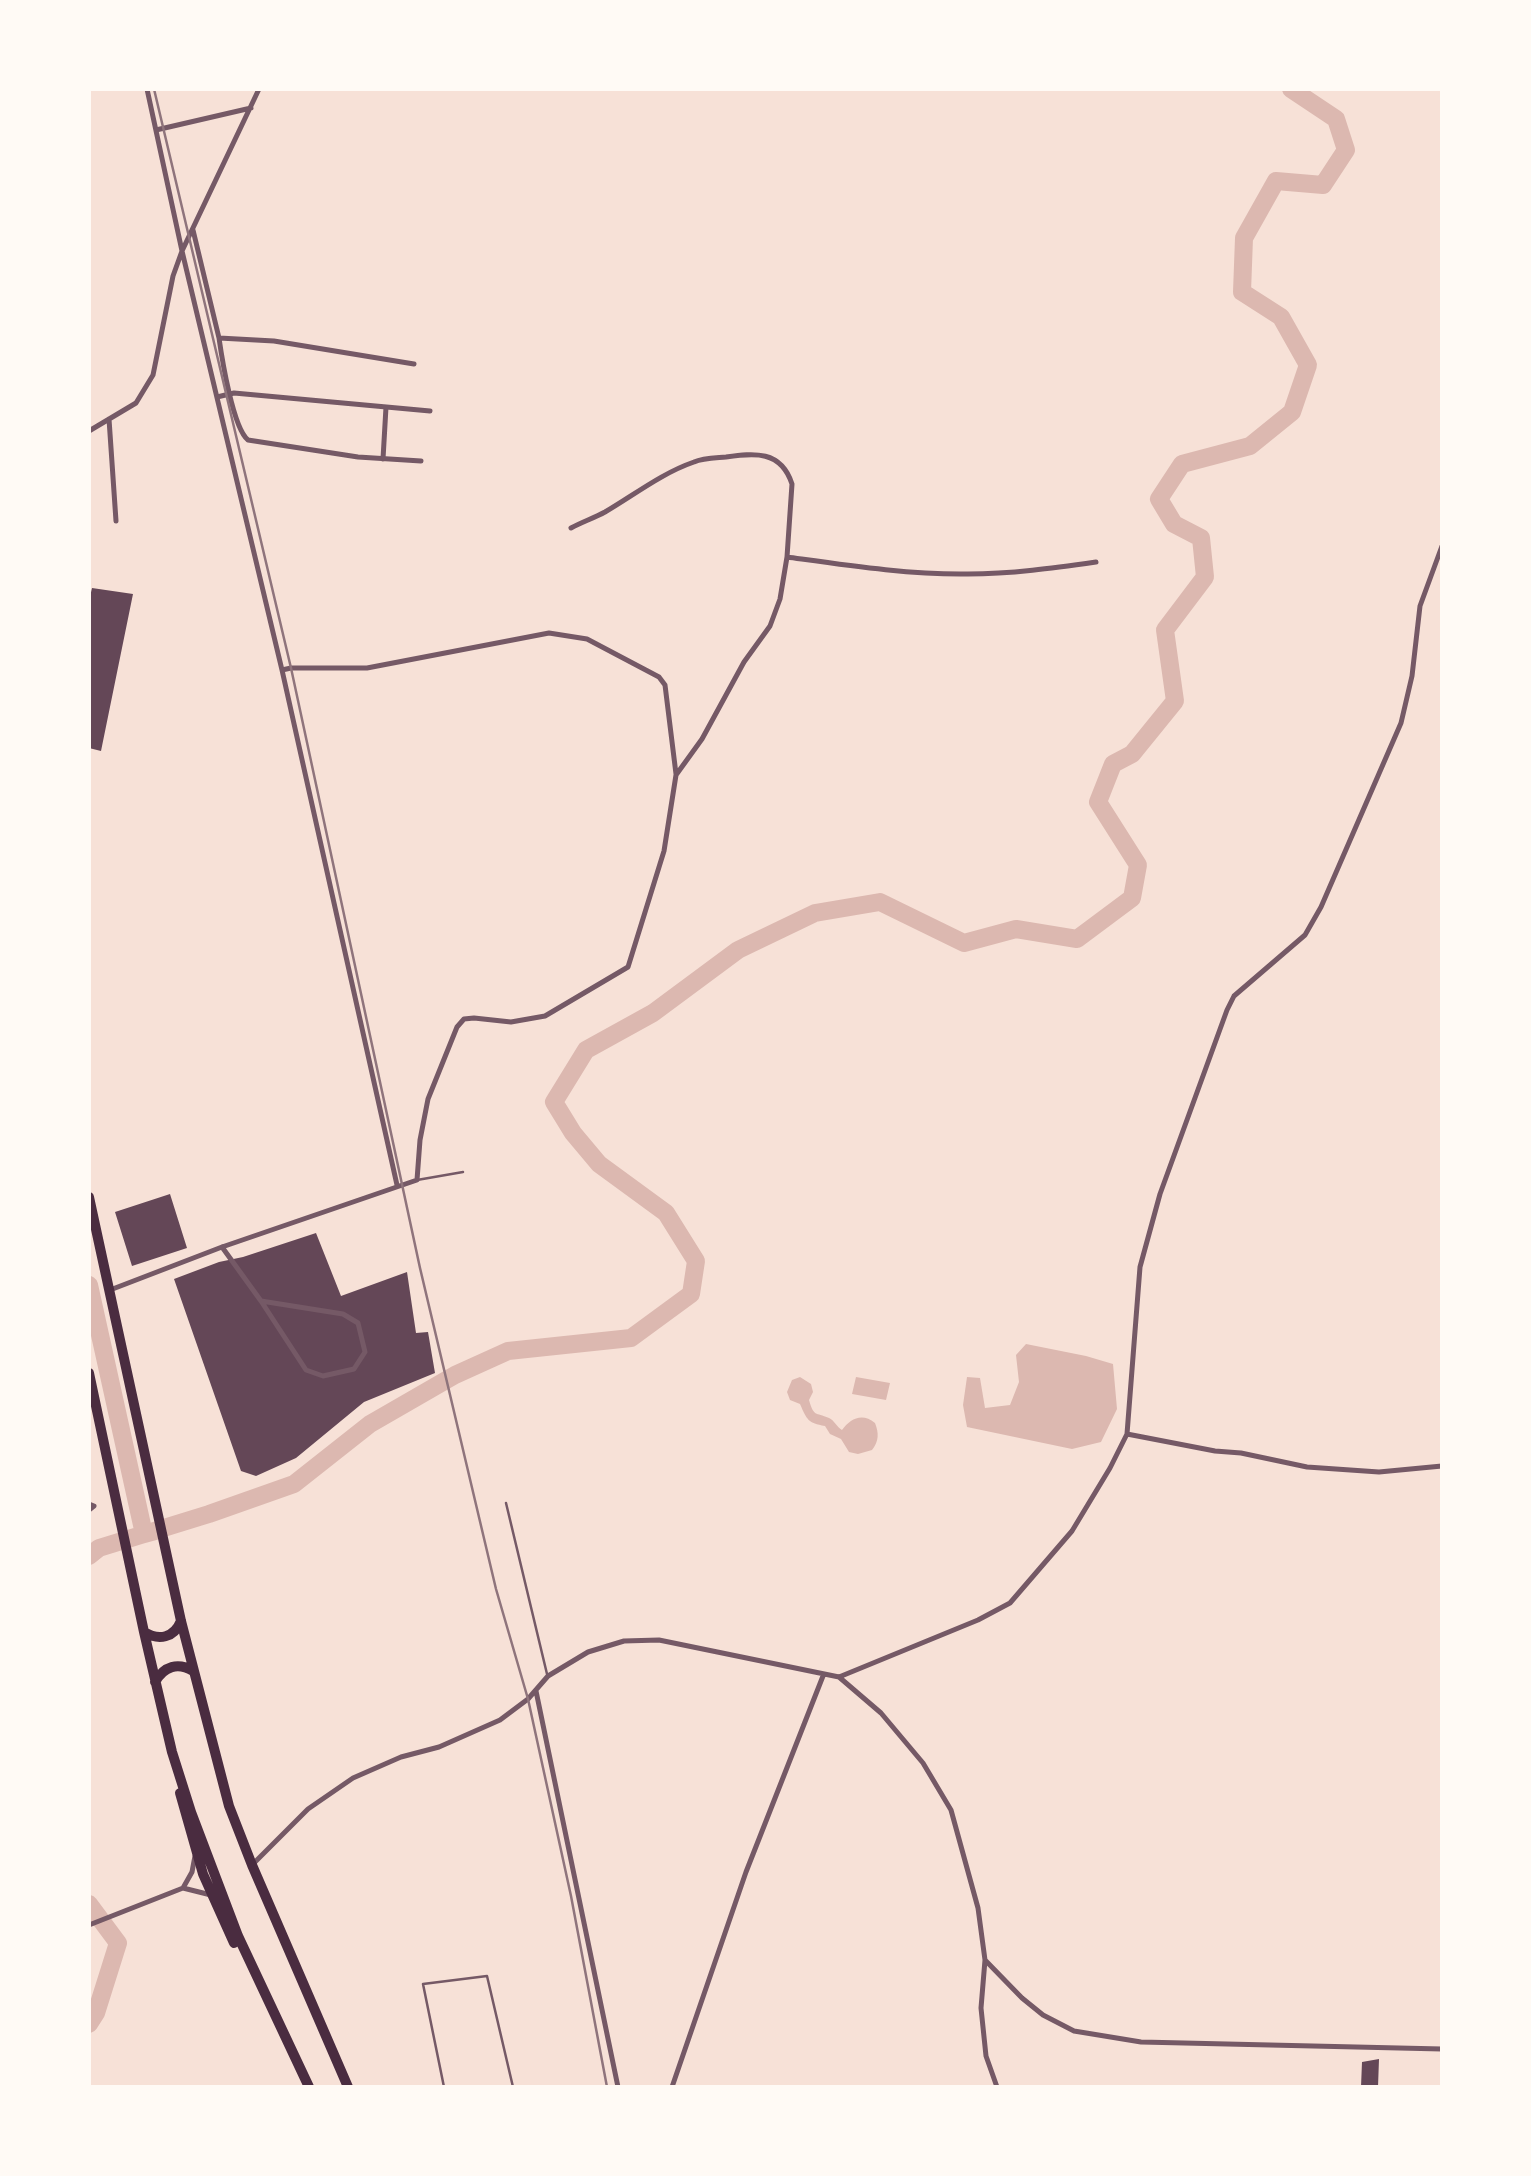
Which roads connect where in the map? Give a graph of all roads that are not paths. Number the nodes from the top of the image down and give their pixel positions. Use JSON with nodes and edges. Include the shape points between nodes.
{"nodes":[{"id":1,"x":147,"y":89,"type":"edge"},
{"id":2,"x":251,"y":89,"type":"edge"},
{"id":3,"x":259,"y":89,"type":"edge"},
{"id":4,"x":256,"y":98,"type":"junction"},
{"id":5,"x":251,"y":108,"type":"junction"},
{"id":6,"x":156,"y":130,"type":"junction"},
{"id":7,"x":192,"y":230,"type":"junction"},
{"id":8,"x":182,"y":251,"type":"junction"},
{"id":9,"x":219,"y":338,"type":"junction"},
{"id":10,"x":414,"y":364,"type":"dead end"},
{"id":11,"x":230,"y":394,"type":"junction"},
{"id":12,"x":217,"y":397,"type":"junction"},
{"id":13,"x":386,"y":407,"type":"junction"},
{"id":14,"x":430,"y":411,"type":"dead end"},
{"id":15,"x":109,"y":419,"type":"junction"},
{"id":16,"x":89,"y":431,"type":"edge"},
{"id":17,"x":383,"y":459,"type":"junction"},
{"id":18,"x":421,"y":461,"type":"dead end"},
{"id":19,"x":116,"y":521,"type":"dead end"},
{"id":20,"x":571,"y":528,"type":"dead end"},
{"id":21,"x":1442,"y":546,"type":"edge"},
{"id":22,"x":1440,"y":556,"type":"edge"},
{"id":23,"x":787,"y":557,"type":"junction"},
{"id":24,"x":1096,"y":562,"type":"dead end"},
{"id":25,"x":282,"y":670,"type":"junction"},
{"id":26,"x":676,"y":775,"type":"junction"},
{"id":27,"x":463,"y":1172,"type":"dead end"},
{"id":28,"x":417,"y":1180,"type":"junction"},
{"id":29,"x":397,"y":1185,"type":"junction"},
{"id":30,"x":89,"y":1197,"type":"edge"},
{"id":31,"x":222,"y":1247,"type":"junction"},
{"id":32,"x":110,"y":1290,"type":"junction"},
{"id":33,"x":261,"y":1301,"type":"junction"},
{"id":34,"x":89,"y":1373,"type":"edge"},
{"id":35,"x":1127,"y":1434,"type":"junction"},
{"id":36,"x":1442,"y":1466,"type":"edge"},
{"id":37,"x":506,"y":1503,"type":"dead end"},
{"id":38,"x":181,"y":1621,"type":"junction"},
{"id":39,"x":144,"y":1632,"type":"junction"},
{"id":40,"x":193,"y":1671,"type":"junction"},
{"id":41,"x":548,"y":1676,"type":"junction"},
{"id":42,"x":823,"y":1676,"type":"junction"},
{"id":43,"x":839,"y":1677,"type":"junction"},
{"id":44,"x":155,"y":1682,"type":"junction"},
{"id":45,"x":536,"y":1691,"type":"junction"},
{"id":46,"x":172,"y":1752,"type":"junction"},
{"id":47,"x":195,"y":1852,"type":"junction"},
{"id":48,"x":252,"y":1865,"type":"junction"},
{"id":49,"x":183,"y":1888,"type":"junction"},
{"id":50,"x":211,"y":1895,"type":"junction"},
{"id":51,"x":91,"y":1924,"type":"edge"},
{"id":52,"x":985,"y":1961,"type":"junction"},
{"id":53,"x":264,"y":1992,"type":"junction"},
{"id":54,"x":1442,"y":2049,"type":"edge"},
{"id":55,"x":310,"y":2087,"type":"edge"},
{"id":56,"x":348,"y":2087,"type":"edge"},
{"id":57,"x":444,"y":2087,"type":"edge"},
{"id":58,"x":513,"y":2087,"type":"edge"},
{"id":59,"x":618,"y":2087,"type":"edge"},
{"id":60,"x":672,"y":2087,"type":"edge"},
{"id":61,"x":997,"y":2087,"type":"edge"}],
"edges":[{"from":1,"to":6,"type":"street"},
{"from":2,"to":4,"type":"street"},
{"from":3,"to":4,"type":"street"},
{"from":4,"to":5,"type":"street"},
{"from":5,"to":6,"type":"street"},
{"from":5,"to":7,"type":"street"},
{"from":6,"to":8,"type":"street"},
{"from":7,"to":8,"type":"street"},
{"from":7,"to":9,"type":"street"},
{"from":8,"to":12,"type":"street"},
{"from":8,"to":15,"type":"street","via":[[153,375],[136,403]]},
{"from":9,"to":10,"type":"street","via":[[274,341]]},
{"from":9,"to":11,"type":"street"},
{"from":11,"to":12,"type":"street"},
{"from":11,"to":13,"type":"street"},
{"from":11,"to":17,"type":"street","via":[[241,432],[248,440]]},
{"from":12,"to":25,"type":"street"},
{"from":13,"to":14,"type":"street"},
{"from":13,"to":17,"type":"street"},
{"from":15,"to":16,"type":"street"},
{"from":15,"to":19,"type":"street"},
{"from":17,"to":18,"type":"street"},
{"from":20,"to":23,"type":"street","via":[[695,461],[761,454],[775,460],[790,476]]},
{"from":21,"to":22,"type":"street"},
{"from":22,"to":35,"type":"street","via":[[1420,606],[1401,723],[1327,895],[1305,935],[1234,996],[1160,1194],[1140,1267]]},
{"from":23,"to":24,"type":"street","via":[[967,575]]},
{"from":23,"to":26,"type":"street","via":[[770,626]]},
{"from":25,"to":26,"type":"street","via":[[367,668],[549,633],[587,639],[659,677],[665,685]]},
{"from":25,"to":29,"type":"street"},
{"from":26,"to":28,"type":"street","via":[[664,851],[628,967],[545,1016],[511,1022],[464,1019],[428,1099]]},
{"from":27,"to":28,"type":"lane"},
{"from":28,"to":29,"type":"street"},
{"from":29,"to":31,"type":"street"},
{"from":30,"to":32,"type":"highway"},
{"from":31,"to":32,"type":"street"},
{"from":31,"to":33,"type":"street"},
{"from":32,"to":38,"type":"highway"},
{"from":33,"to":33,"type":"street","via":[[306,1370],[323,1376],[354,1369],[365,1352],[358,1323],[343,1314]]},
{"from":34,"to":39,"type":"highway"},
{"from":35,"to":36,"type":"street","via":[[1307,1467],[1379,1472]]},
{"from":35,"to":43,"type":"street","via":[[1072,1531],[1010,1603]]},
{"from":37,"to":41,"type":"lane"},
{"from":38,"to":39,"type":"highway","via":[[169,1636]]},
{"from":38,"to":40,"type":"highway"},
{"from":39,"to":44,"type":"highway"},
{"from":40,"to":44,"type":"highway","via":[[169,1668]]},
{"from":40,"to":48,"type":"highway","via":[[229,1806]]},
{"from":41,"to":42,"type":"street","via":[[588,1652],[624,1641],[659,1640]]},
{"from":41,"to":45,"type":"street"},
{"from":42,"to":43,"type":"street"},
{"from":42,"to":60,"type":"street","via":[[746,1872]]},
{"from":43,"to":52,"type":"street","via":[[881,1713],[923,1763],[951,1810],[978,1908]]},
{"from":44,"to":46,"type":"highway"},
{"from":45,"to":48,"type":"street","via":[[500,1720],[475,1732],[353,1778],[308,1809]]},
{"from":45,"to":59,"type":"street"},
{"from":46,"to":47,"type":"highway"},
{"from":46,"to":53,"type":"highway","via":[[238,1936]]},
{"from":47,"to":49,"type":"street"},
{"from":47,"to":50,"type":"highway"},
{"from":48,"to":56,"type":"highway"},
{"from":49,"to":50,"type":"street"},
{"from":49,"to":51,"type":"street"},
{"from":50,"to":53,"type":"highway"},
{"from":52,"to":54,"type":"street","via":[[1021,1998],[1074,2031],[1141,2042]]},
{"from":52,"to":61,"type":"street","via":[[981,2008],[986,2056]]},
{"from":53,"to":55,"type":"highway"},
{"from":57,"to":58,"type":"lane","via":[[423,1984],[487,1976]]}]}
